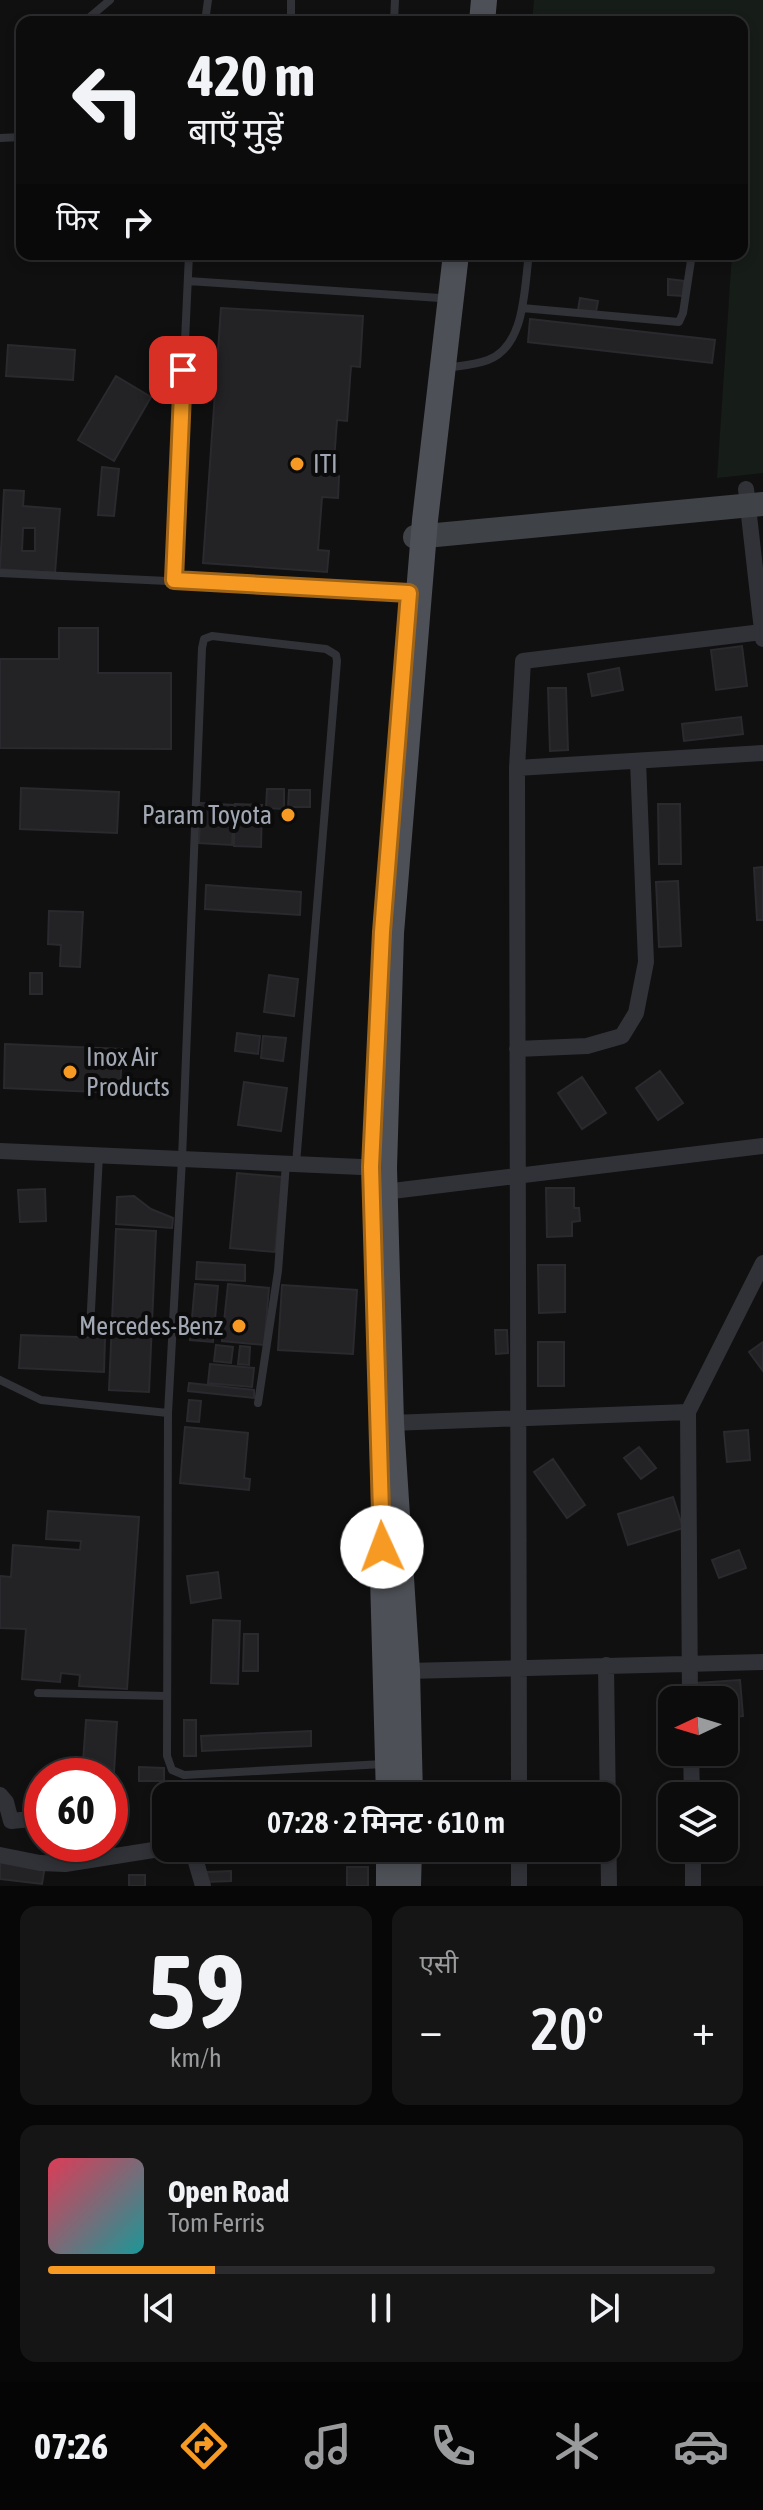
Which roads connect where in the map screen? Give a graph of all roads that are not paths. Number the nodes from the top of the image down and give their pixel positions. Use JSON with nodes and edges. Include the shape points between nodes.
{"nodes":[{"id":1,"x":110,"y":0,"type":"edge"},
{"id":2,"x":91,"y":16,"type":"edge"},
{"id":3,"x":189,"y":260,"type":"edge"},
{"id":4,"x":445,"y":260,"type":"edge"},
{"id":5,"x":455,"y":260,"type":"edge"},
{"id":6,"x":528,"y":260,"type":"edge"},
{"id":7,"x":691,"y":260,"type":"edge"},
{"id":8,"x":188,"y":281,"type":"junction"},
{"id":9,"x":440,"y":298,"type":"junction"},
{"id":10,"x":522,"y":308,"type":"junction"},
{"id":11,"x":443,"y":369,"type":"junction"},
{"id":12,"x":755,"y":496,"type":"edge"},
{"id":13,"x":420,"y":528,"type":"junction"},
{"id":14,"x":0,"y":573,"type":"edge"},
{"id":15,"x":174,"y":580,"type":"junction"},
{"id":16,"x":414,"y":593,"type":"junction"},
{"id":17,"x":762,"y":632,"type":"edge"},
{"id":18,"x":763,"y":641,"type":"edge"},
{"id":19,"x":763,"y":753,"type":"edge"},
{"id":20,"x":638,"y":761,"type":"junction"},
{"id":21,"x":517,"y":768,"type":"junction"},
{"id":22,"x":517,"y":1049,"type":"junction"},
{"id":23,"x":763,"y":1146,"type":"edge"},
{"id":24,"x":0,"y":1151,"type":"edge"},
{"id":25,"x":99,"y":1155,"type":"junction"},
{"id":26,"x":182,"y":1159,"type":"junction"},
{"id":27,"x":291,"y":1164,"type":"junction"},
{"id":28,"x":380,"y":1175,"type":"junction"},
{"id":29,"x":518,"y":1177,"type":"junction"},
{"id":30,"x":763,"y":1263,"type":"edge"},
{"id":31,"x":90,"y":1329,"type":"dead end"},
{"id":32,"x":0,"y":1380,"type":"edge"},
{"id":33,"x":258,"y":1403,"type":"dead end"},
{"id":34,"x":688,"y":1412,"type":"junction"},
{"id":35,"x":168,"y":1413,"type":"junction"},
{"id":36,"x":518,"y":1418,"type":"junction"},
{"id":37,"x":391,"y":1423,"type":"junction"},
{"id":38,"x":763,"y":1662,"type":"edge"},
{"id":39,"x":690,"y":1663,"type":"junction"},
{"id":40,"x":606,"y":1665,"type":"junction"},
{"id":41,"x":518,"y":1667,"type":"junction"},
{"id":42,"x":407,"y":1671,"type":"junction"},
{"id":43,"x":690,"y":1686,"type":"edge"},
{"id":44,"x":38,"y":1693,"type":"dead end"},
{"id":45,"x":167,"y":1696,"type":"junction"},
{"id":46,"x":400,"y":1762,"type":"junction"},
{"id":47,"x":394,"y":1782,"type":"edge"},
{"id":48,"x":406,"y":1782,"type":"edge"},
{"id":49,"x":519,"y":1782,"type":"edge"},
{"id":50,"x":0,"y":1795,"type":"edge"},
{"id":51,"x":6,"y":1824,"type":"edge"},
{"id":52,"x":152,"y":1850,"type":"edge"},
{"id":53,"x":0,"y":1855,"type":"edge"},
{"id":54,"x":196,"y":1862,"type":"edge"},
{"id":55,"x":389,"y":1862,"type":"edge"},
{"id":56,"x":409,"y":1862,"type":"edge"},
{"id":57,"x":519,"y":1862,"type":"edge"},
{"id":58,"x":693,"y":1862,"type":"edge"},
{"id":59,"x":203,"y":1886,"type":"edge"},
{"id":60,"x":389,"y":1886,"type":"edge"},
{"id":61,"x":408,"y":1886,"type":"edge"},
{"id":62,"x":519,"y":1886,"type":"edge"},
{"id":63,"x":609,"y":1886,"type":"edge"},
{"id":64,"x":693,"y":1886,"type":"edge"}],
"edges":[{"from":1,"to":2,"type":"lane"},
{"from":3,"to":8,"type":"lane"},
{"from":4,"to":9,"type":"main road"},
{"from":5,"to":11,"type":"main road"},
{"from":6,"to":10,"type":"lane"},
{"from":7,"to":10,"type":"lane","via":[[679,322]]},
{"from":8,"to":9,"type":"lane"},
{"from":8,"to":15,"type":"lane"},
{"from":9,"to":13,"type":"main road"},
{"from":10,"to":11,"type":"lane","via":[[504,350],[488,360]]},
{"from":11,"to":13,"type":"main road"},
{"from":12,"to":13,"type":"street"},
{"from":12,"to":17,"type":"street"},
{"from":13,"to":16,"type":"main road"},
{"from":14,"to":15,"type":"lane"},
{"from":15,"to":16,"type":"lane"},
{"from":16,"to":28,"type":"main road"},
{"from":17,"to":18,"type":"street"},
{"from":17,"to":21,"type":"street","via":[[523,661]]},
{"from":19,"to":20,"type":"street"},
{"from":20,"to":21,"type":"street"},
{"from":20,"to":22,"type":"street","via":[[646,962],[636,1013],[622,1036],[587,1046]]},
{"from":21,"to":22,"type":"street"},
{"from":22,"to":29,"type":"street"},
{"from":23,"to":29,"type":"street"},
{"from":24,"to":25,"type":"street"},
{"from":25,"to":26,"type":"street"},
{"from":25,"to":31,"type":"lane"},
{"from":26,"to":27,"type":"street"},
{"from":26,"to":27,"type":"lane","via":[[202,648],[204,639],[212,636],[326,649],[337,661]]},
{"from":26,"to":35,"type":"lane"},
{"from":27,"to":28,"type":"street"},
{"from":27,"to":33,"type":"lane"},
{"from":28,"to":29,"type":"street"},
{"from":28,"to":37,"type":"main road"},
{"from":28,"to":46,"type":"main road"},
{"from":29,"to":36,"type":"street"},
{"from":30,"to":34,"type":"street"},
{"from":32,"to":35,"type":"lane","via":[[41,1400]]},
{"from":34,"to":36,"type":"street"},
{"from":34,"to":39,"type":"street"},
{"from":35,"to":45,"type":"lane"},
{"from":36,"to":37,"type":"street"},
{"from":36,"to":41,"type":"street"},
{"from":37,"to":42,"type":"main road"},
{"from":38,"to":39,"type":"street"},
{"from":39,"to":40,"type":"street"},
{"from":39,"to":43,"type":"street"},
{"from":40,"to":41,"type":"street"},
{"from":40,"to":63,"type":"street"},
{"from":41,"to":42,"type":"street"},
{"from":41,"to":49,"type":"street"},
{"from":42,"to":46,"type":"main road"},
{"from":44,"to":45,"type":"lane"},
{"from":45,"to":46,"type":"lane","via":[[167,1756],[172,1770],[184,1775]]},
{"from":46,"to":47,"type":"main road"},
{"from":46,"to":48,"type":"main road"},
{"from":50,"to":51,"type":"street","via":[[6,1802]]},
{"from":52,"to":53,"type":"street","via":[[65,1864]]},
{"from":54,"to":59,"type":"street"},
{"from":55,"to":60,"type":"main road"},
{"from":56,"to":61,"type":"main road"},
{"from":57,"to":62,"type":"street"},
{"from":58,"to":64,"type":"street"}]}
